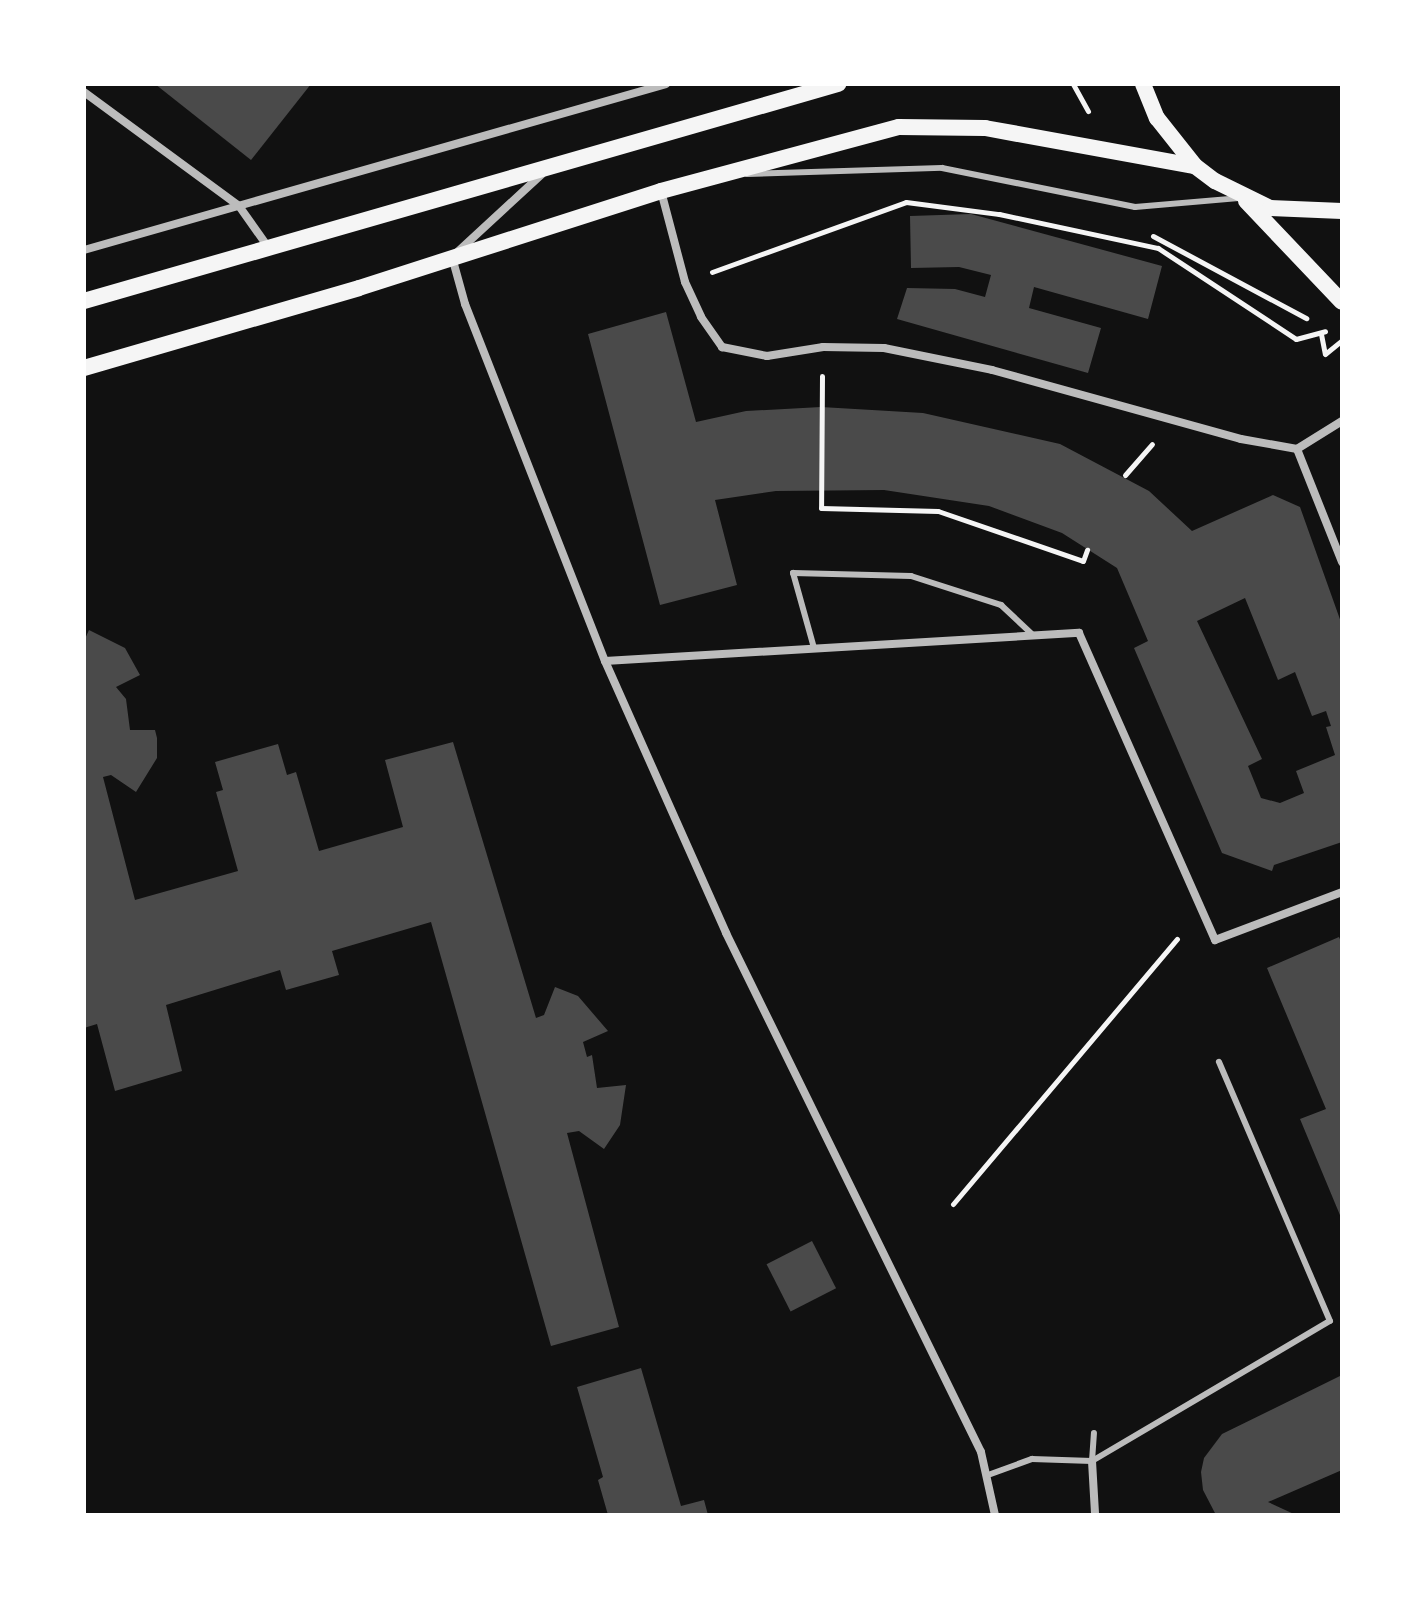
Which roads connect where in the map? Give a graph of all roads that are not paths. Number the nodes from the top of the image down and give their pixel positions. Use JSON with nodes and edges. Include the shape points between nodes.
{"nodes":[{"id":1,"x":666,"y":84,"type":"edge"},
{"id":2,"x":838,"y":84,"type":"edge"},
{"id":3,"x":1143,"y":84,"type":"edge"},
{"id":4,"x":792,"y":89,"type":"edge"},
{"id":5,"x":84,"y":92,"type":"edge"},
{"id":6,"x":1195,"y":166,"type":"junction"},
{"id":7,"x":548,"y":168,"type":"junction"},
{"id":8,"x":715,"y":176,"type":"junction"},
{"id":9,"x":661,"y":191,"type":"junction"},
{"id":10,"x":1242,"y":197,"type":"junction"},
{"id":11,"x":239,"y":206,"type":"junction"},
{"id":12,"x":1342,"y":211,"type":"edge"},
{"id":13,"x":84,"y":250,"type":"edge"},
{"id":14,"x":270,"y":251,"type":"junction"},
{"id":15,"x":452,"y":257,"type":"junction"},
{"id":16,"x":84,"y":301,"type":"edge"},
{"id":17,"x":1342,"y":302,"type":"edge"},
{"id":18,"x":84,"y":368,"type":"edge"},
{"id":19,"x":1342,"y":421,"type":"edge"},
{"id":20,"x":1297,"y":449,"type":"junction"},
{"id":21,"x":1342,"y":562,"type":"edge"},
{"id":22,"x":1033,"y":635,"type":"junction"},
{"id":23,"x":814,"y":648,"type":"junction"},
{"id":24,"x":605,"y":661,"type":"junction"},
{"id":25,"x":1342,"y":892,"type":"edge"},
{"id":26,"x":1219,"y":1062,"type":"dead end"},
{"id":27,"x":1094,"y":1433,"type":"dead end"},
{"id":28,"x":1092,"y":1461,"type":"junction"},
{"id":29,"x":988,"y":1475,"type":"junction"},
{"id":30,"x":1093,"y":1514,"type":"edge"},
{"id":31,"x":995,"y":1515,"type":"edge"}],
"edges":[{"from":1,"to":11,"type":"street"},
{"from":2,"to":4,"type":"main road"},
{"from":3,"to":6,"type":"main road","via":[[1157,118]]},
{"from":4,"to":7,"type":"main road"},
{"from":5,"to":11,"type":"street"},
{"from":6,"to":8,"type":"main road","via":[[985,128],[899,127]]},
{"from":6,"to":10,"type":"main road"},
{"from":7,"to":14,"type":"main road"},
{"from":7,"to":15,"type":"street"},
{"from":8,"to":9,"type":"main road"},
{"from":8,"to":10,"type":"lane","via":[[942,168],[1135,207]]},
{"from":9,"to":15,"type":"main road"},
{"from":9,"to":20,"type":"street","via":[[685,282],[722,347],[767,356],[823,347],[884,348],[992,370],[1241,439]]},
{"from":10,"to":12,"type":"main road","via":[[1300,213]]},
{"from":10,"to":17,"type":"main road"},
{"from":11,"to":13,"type":"street"},
{"from":11,"to":14,"type":"street"},
{"from":14,"to":16,"type":"main road"},
{"from":15,"to":18,"type":"main road"},
{"from":15,"to":24,"type":"street","via":[[465,304]]},
{"from":19,"to":20,"type":"street"},
{"from":20,"to":21,"type":"street"},
{"from":22,"to":23,"type":"street"},
{"from":22,"to":23,"type":"lane","via":[[1001,605],[911,576],[793,573]]},
{"from":22,"to":25,"type":"street","via":[[1079,633],[1215,940]]},
{"from":23,"to":24,"type":"street"},
{"from":24,"to":29,"type":"street","via":[[726,933]]},
{"from":26,"to":28,"type":"lane","via":[[1330,1321]]},
{"from":27,"to":28,"type":"lane"},
{"from":28,"to":29,"type":"lane","via":[[1032,1459]]},
{"from":28,"to":30,"type":"street"},
{"from":29,"to":31,"type":"street"}]}
